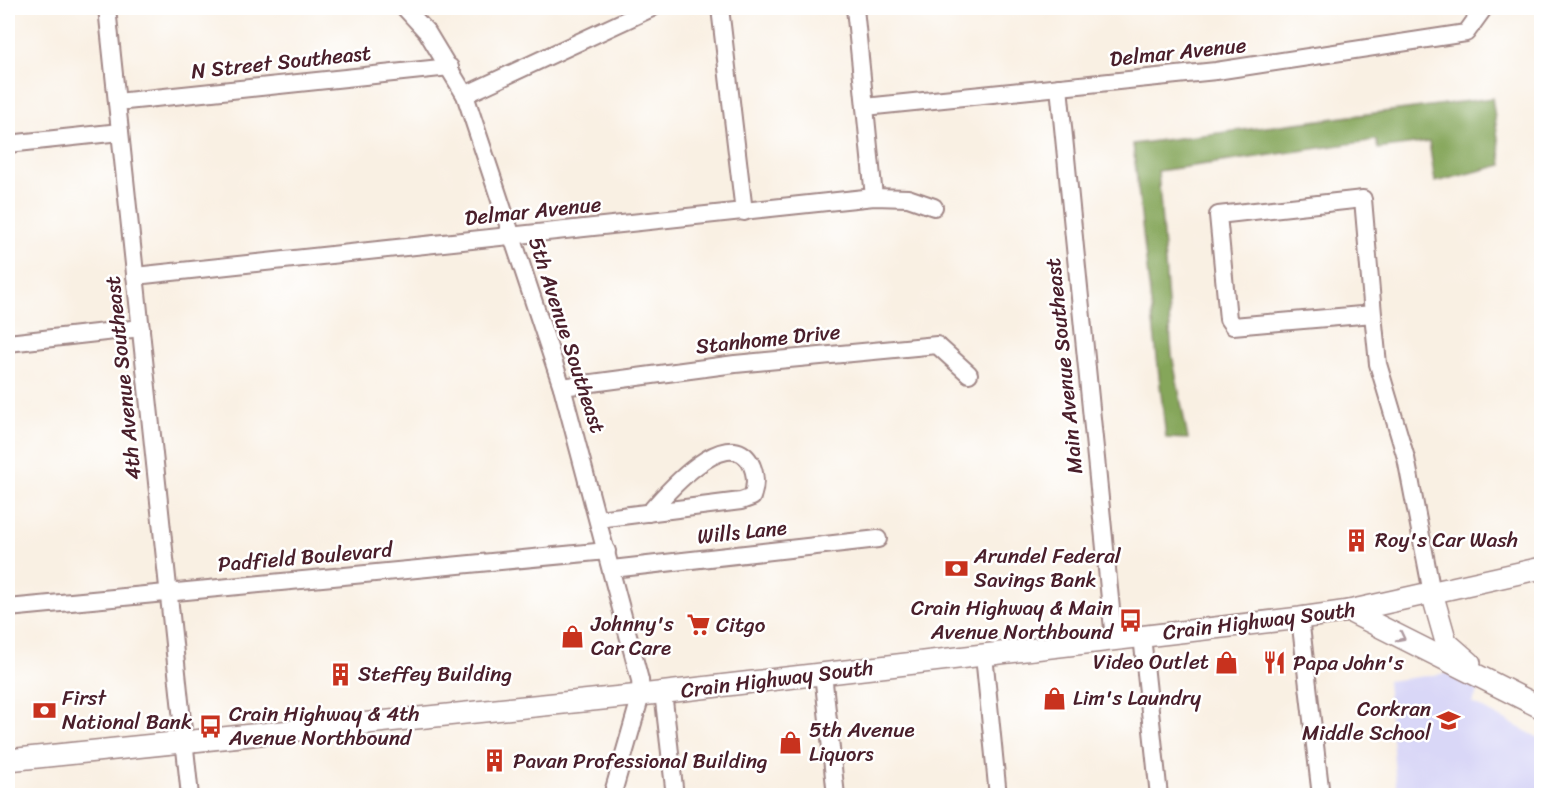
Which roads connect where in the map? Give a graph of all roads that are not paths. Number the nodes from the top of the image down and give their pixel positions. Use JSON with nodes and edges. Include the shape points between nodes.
{"nodes":[{"id":1,"x":107,"y":8,"type":"edge"},
{"id":2,"x":405,"y":8,"type":"edge"},
{"id":3,"x":652,"y":8,"type":"edge"},
{"id":4,"x":720,"y":8,"type":"edge"},
{"id":5,"x":855,"y":8,"type":"edge"},
{"id":6,"x":1484,"y":8,"type":"edge"},
{"id":7,"x":450,"y":67,"type":"junction"},
{"id":8,"x":1059,"y":87,"type":"junction"},
{"id":9,"x":465,"y":95,"type":"junction"},
{"id":10,"x":117,"y":102,"type":"junction"},
{"id":11,"x":865,"y":107,"type":"junction"},
{"id":12,"x":120,"y":132,"type":"junction"},
{"id":13,"x":8,"y":144,"type":"edge"},
{"id":14,"x":874,"y":197,"type":"junction"},
{"id":15,"x":934,"y":207,"type":"dead end"},
{"id":16,"x":744,"y":212,"type":"junction"},
{"id":17,"x":512,"y":236,"type":"junction"},
{"id":18,"x":135,"y":276,"type":"junction"},
{"id":19,"x":1373,"y":314,"type":"junction"},
{"id":20,"x":141,"y":328,"type":"junction"},
{"id":21,"x":8,"y":343,"type":"edge"},
{"id":22,"x":969,"y":374,"type":"dead end"},
{"id":23,"x":562,"y":387,"type":"junction"},
{"id":24,"x":649,"y":513,"type":"junction"},
{"id":25,"x":598,"y":519,"type":"junction"},
{"id":26,"x":878,"y":539,"type":"dead end"},
{"id":27,"x":607,"y":551,"type":"junction"},
{"id":28,"x":1542,"y":568,"type":"edge"},
{"id":29,"x":612,"y":569,"type":"junction"},
{"id":30,"x":168,"y":592,"type":"junction"},
{"id":31,"x":1432,"y":593,"type":"junction"},
{"id":32,"x":8,"y":608,"type":"edge"},
{"id":33,"x":1349,"y":611,"type":"junction"},
{"id":34,"x":1300,"y":618,"type":"junction"},
{"id":35,"x":1142,"y":636,"type":"junction"},
{"id":36,"x":1114,"y":639,"type":"junction"},
{"id":37,"x":984,"y":654,"type":"junction"},
{"id":38,"x":823,"y":673,"type":"junction"},
{"id":39,"x":1496,"y":685,"type":"junction"},
{"id":40,"x":663,"y":692,"type":"junction"},
{"id":41,"x":641,"y":694,"type":"junction"},
{"id":42,"x":1542,"y":708,"type":"edge"},
{"id":43,"x":184,"y":743,"type":"junction"},
{"id":44,"x":8,"y":760,"type":"edge"},
{"id":45,"x":190,"y":795,"type":"edge"},
{"id":46,"x":612,"y":795,"type":"edge"},
{"id":47,"x":675,"y":795,"type":"edge"},
{"id":48,"x":836,"y":795,"type":"edge"},
{"id":49,"x":998,"y":795,"type":"edge"},
{"id":50,"x":1160,"y":795,"type":"edge"},
{"id":51,"x":1321,"y":795,"type":"edge"}],
"edges":[{"from":1,"to":10,"type":"street","name":"4th Avenue Southeast"},
{"from":2,"to":7,"type":"street","name":"5th Avenue Southeast"},
{"from":3,"to":9,"type":"street"},
{"from":4,"to":16,"type":"street"},
{"from":5,"to":11,"type":"street"},
{"from":6,"to":8,"type":"street","name":"Delmar Avenue","via":[[1466,33],[1216,71]]},
{"from":7,"to":9,"type":"street","name":"5th Avenue Southeast"},
{"from":7,"to":10,"type":"street","name":"N Street Southeast"},
{"from":8,"to":11,"type":"street","name":"Delmar Avenue"},
{"from":8,"to":36,"type":"street","name":"Main Avenue Southeast"},
{"from":9,"to":17,"type":"street","name":"5th Avenue Southeast"},
{"from":10,"to":12,"type":"street","name":"4th Avenue Southeast"},
{"from":11,"to":14,"type":"street"},
{"from":12,"to":13,"type":"street"},
{"from":12,"to":18,"type":"street","name":"4th Avenue Southeast"},
{"from":14,"to":15,"type":"street","name":"Delmar Avenue","via":[[908,198]]},
{"from":14,"to":16,"type":"street","name":"Delmar Avenue"},
{"from":16,"to":17,"type":"street","name":"Delmar Avenue"},
{"from":17,"to":18,"type":"street","name":"Delmar Avenue"},
{"from":17,"to":23,"type":"street","name":"5th Avenue Southeast"},
{"from":18,"to":20,"type":"street","name":"4th Avenue Southeast"},
{"from":19,"to":19,"type":"street","via":[[1363,199],[1218,215],[1228,320],[1233,326]]},
{"from":19,"to":31,"type":"street","via":[[1378,364],[1406,458]]},
{"from":20,"to":21,"type":"street"},
{"from":20,"to":30,"type":"street","name":"4th Avenue Southeast"},
{"from":22,"to":23,"type":"street","name":"Stanhome Drive","via":[[937,345],[735,364]]},
{"from":23,"to":25,"type":"street","name":"5th Avenue Southeast"},
{"from":24,"to":24,"type":"street","name":"Wills Lane","via":[[752,497],[756,486],[751,463],[740,450],[732,448],[711,458],[679,478]]},
{"from":24,"to":25,"type":"street","name":"Wills Lane"},
{"from":25,"to":27,"type":"street","name":"5th Avenue Southeast"},
{"from":26,"to":29,"type":"street","name":"Wills Lane"},
{"from":27,"to":29,"type":"street","name":"5th Avenue Southeast"},
{"from":27,"to":30,"type":"street","name":"Padfield Boulevard"},
{"from":28,"to":31,"type":"main road","name":"Crain Highway South"},
{"from":29,"to":41,"type":"street","name":"5th Avenue Southeast"},
{"from":30,"to":32,"type":"street","name":"Padfield Boulevard"},
{"from":30,"to":43,"type":"street","name":"4th Avenue Southeast"},
{"from":31,"to":33,"type":"main road","name":"Crain Highway South"},
{"from":31,"to":39,"type":"main road","via":[[1446,642]]},
{"from":33,"to":34,"type":"main road","name":"Crain Highway South"},
{"from":33,"to":39,"type":"main road","one_way":true},
{"from":34,"to":35,"type":"main road","name":"Crain Highway South"},
{"from":34,"to":51,"type":"street"},
{"from":35,"to":36,"type":"main road","name":"Crain Highway South"},
{"from":35,"to":50,"type":"street"},
{"from":36,"to":37,"type":"main road","name":"Crain Highway South"},
{"from":37,"to":38,"type":"main road","name":"Crain Highway South"},
{"from":37,"to":49,"type":"street"},
{"from":38,"to":40,"type":"main road","name":"Crain Highway South"},
{"from":38,"to":48,"type":"street"},
{"from":39,"to":42,"type":"main road"},
{"from":40,"to":41,"type":"main road","name":"Crain Highway South"},
{"from":40,"to":47,"type":"street"},
{"from":41,"to":43,"type":"main road","name":"Crain Highway South"},
{"from":41,"to":46,"type":"street"},
{"from":43,"to":44,"type":"main road","name":"Crain Highway South"},
{"from":43,"to":45,"type":"street","name":"4th Avenue Southeast"}]}
